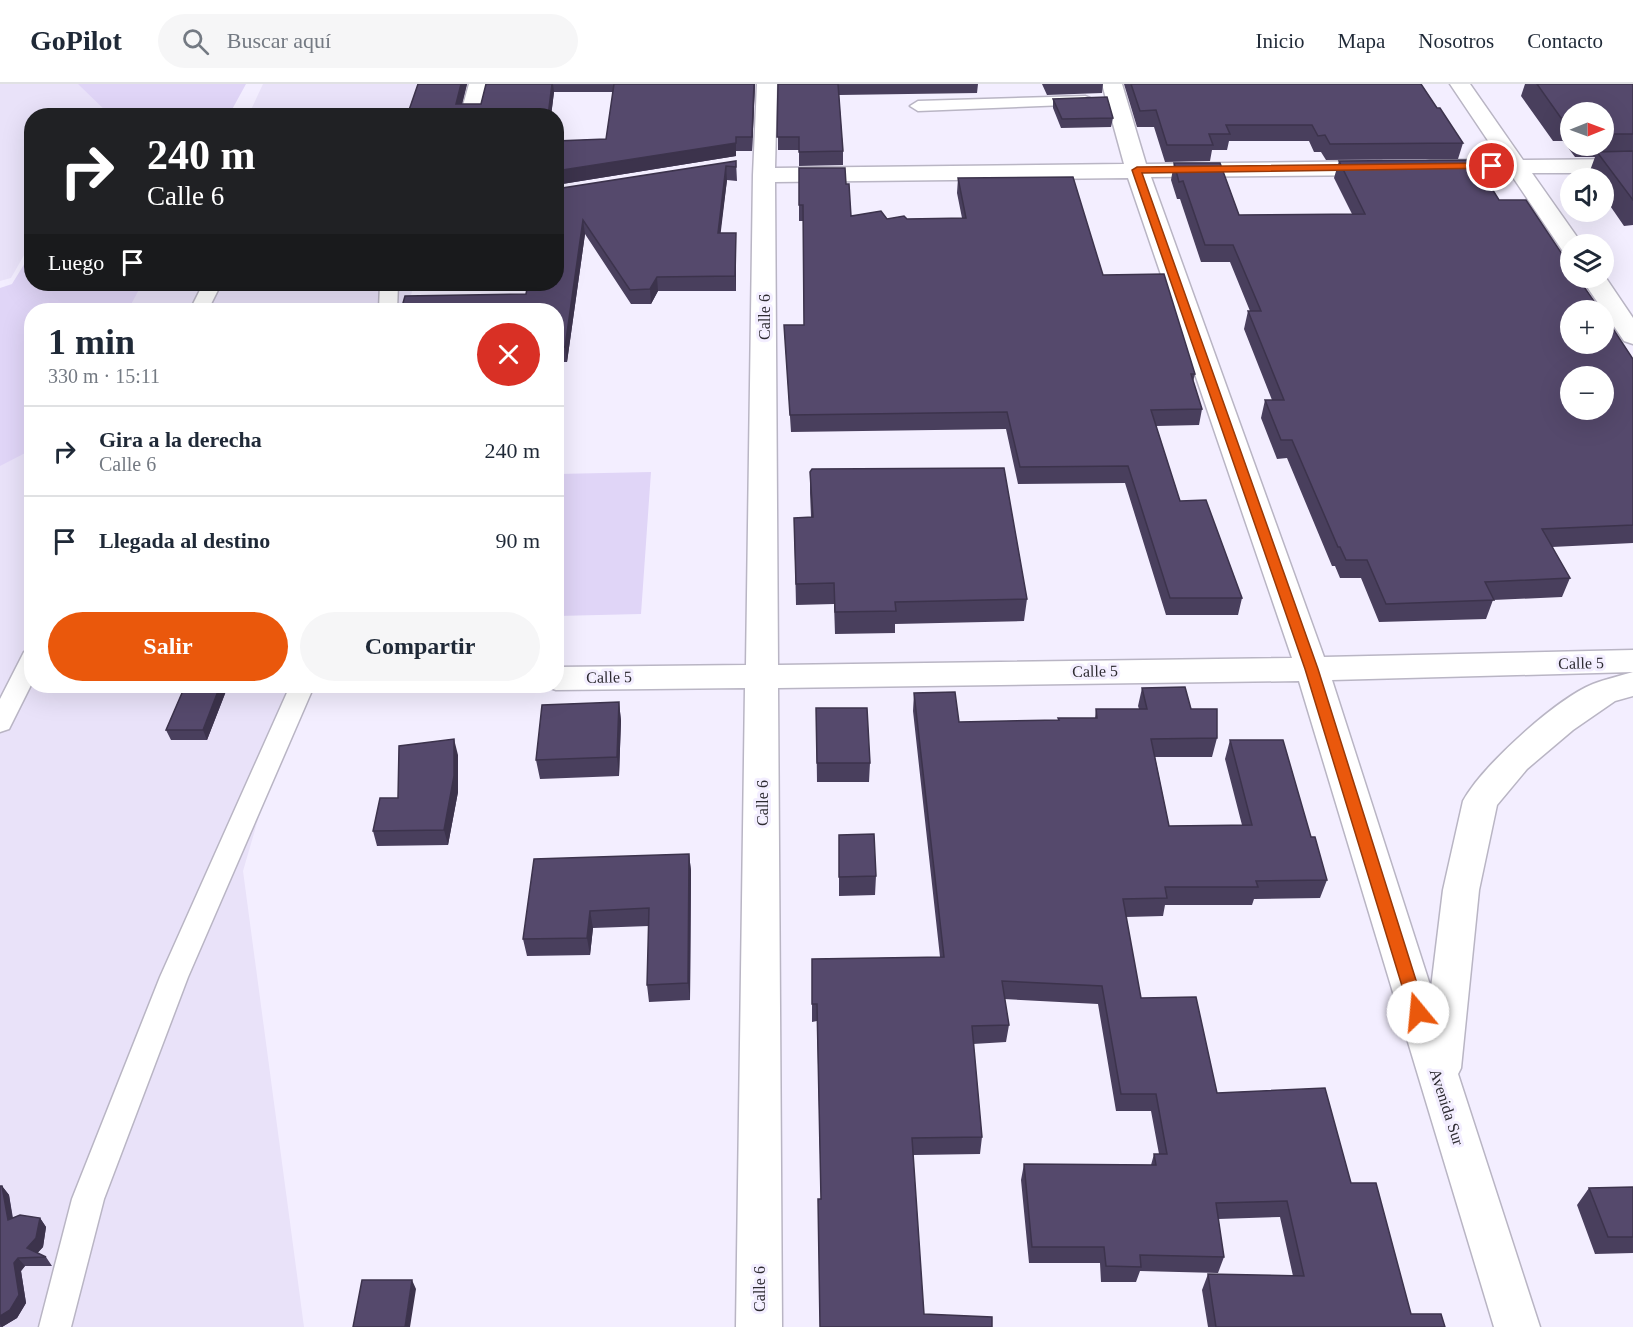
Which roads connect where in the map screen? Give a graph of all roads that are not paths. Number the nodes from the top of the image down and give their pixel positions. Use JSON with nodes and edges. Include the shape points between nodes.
{"nodes":[{"id":1,"x":479,"y":84,"type":"edge"},
{"id":2,"x":768,"y":84,"type":"edge"},
{"id":3,"x":1460,"y":84,"type":"edge"},
{"id":4,"x":1108,"y":96,"type":"edge"},
{"id":5,"x":918,"y":106,"type":"dead end"},
{"id":6,"x":473,"y":108,"type":"edge"},
{"id":7,"x":1516,"y":166,"type":"junction"},
{"id":8,"x":1633,"y":166,"type":"edge"},
{"id":9,"x":757,"y":167,"type":"junction"},
{"id":10,"x":1137,"y":170,"type":"junction"},
{"id":11,"x":1562,"y":234,"type":"edge"},
{"id":12,"x":1600,"y":288,"type":"edge"},
{"id":13,"x":1633,"y":336,"type":"edge"},
{"id":14,"x":1633,"y":662,"type":"edge"},
{"id":15,"x":1312,"y":669,"type":"junction"},
{"id":16,"x":24,"y":674,"type":"edge"},
{"id":17,"x":762,"y":674,"type":"junction"},
{"id":18,"x":564,"y":678,"type":"edge"},
{"id":19,"x":1633,"y":684,"type":"edge"},
{"id":20,"x":299,"y":693,"type":"edge"},
{"id":21,"x":0,"y":723,"type":"edge"},
{"id":22,"x":1439,"y":1081,"type":"junction"},
{"id":23,"x":55,"y":1327,"type":"edge"},
{"id":24,"x":759,"y":1327,"type":"edge"},
{"id":25,"x":1517,"y":1327,"type":"edge"}],
"edges":[{"from":1,"to":6,"type":"street"},
{"from":2,"to":9,"type":"street","name":"Calle 6"},
{"from":3,"to":7,"type":"street"},
{"from":4,"to":5,"type":"lane"},
{"from":4,"to":10,"type":"street","name":"Avenida Sur"},
{"from":7,"to":8,"type":"street"},
{"from":7,"to":10,"type":"street"},
{"from":7,"to":11,"type":"street"},
{"from":9,"to":10,"type":"street"},
{"from":9,"to":17,"type":"street","name":"Calle 6"},
{"from":10,"to":15,"type":"street","name":"Avenida Sur"},
{"from":12,"to":13,"type":"street"},
{"from":14,"to":15,"type":"street","name":"Calle 5"},
{"from":15,"to":17,"type":"street","name":"Calle 5"},
{"from":15,"to":22,"type":"street","name":"Avenida Sur"},
{"from":16,"to":21,"type":"lane"},
{"from":17,"to":18,"type":"street","name":"Calle 5"},
{"from":17,"to":24,"type":"street","name":"Calle 6"},
{"from":19,"to":22,"type":"street","via":[[1603,693],[1561,721],[1515,760],[1480,801],[1461,890]]},
{"from":20,"to":23,"type":"lane","via":[[174,977],[88,1199]]},
{"from":22,"to":25,"type":"street","name":"Avenida Sur"}]}
